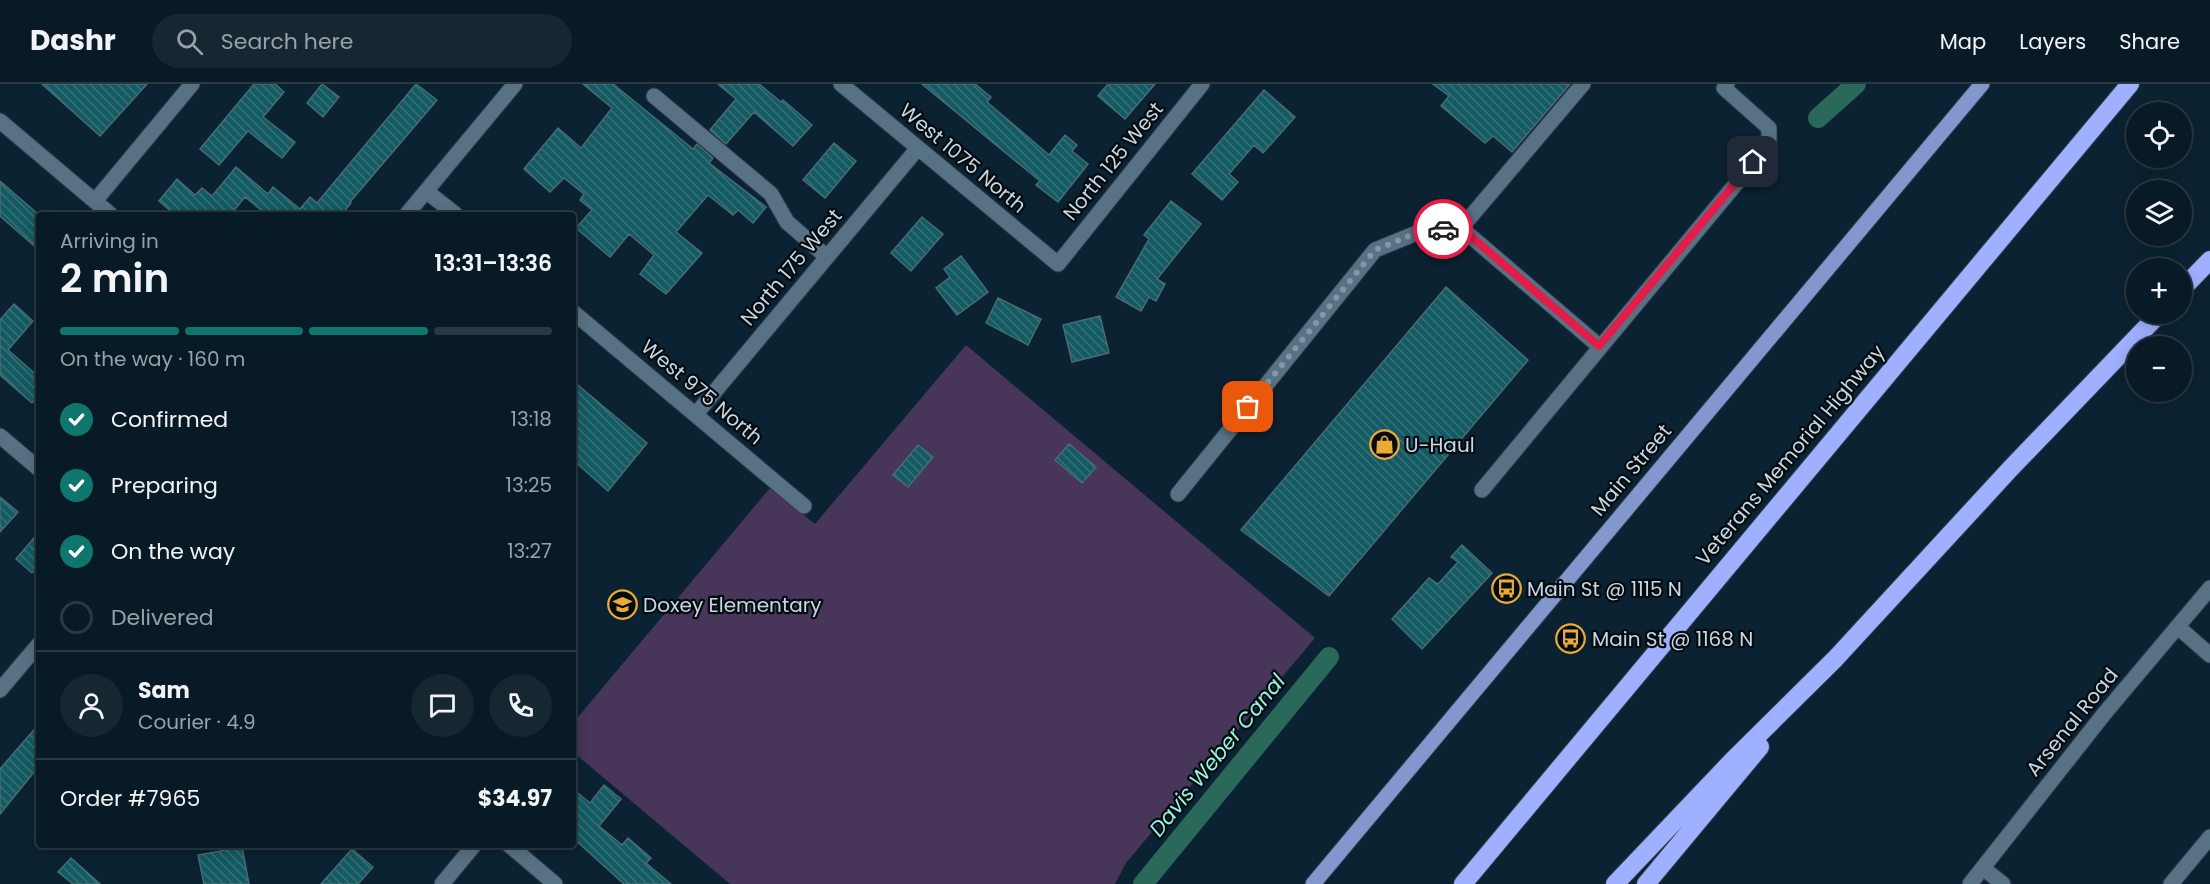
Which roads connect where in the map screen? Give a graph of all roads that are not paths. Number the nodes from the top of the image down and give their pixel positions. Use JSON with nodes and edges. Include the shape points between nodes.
{"nodes":[{"id":1,"x":192,"y":84,"type":"edge"},
{"id":2,"x":515,"y":84,"type":"edge"},
{"id":3,"x":841,"y":84,"type":"edge"},
{"id":4,"x":1202,"y":84,"type":"edge"},
{"id":5,"x":1583,"y":84,"type":"edge"},
{"id":6,"x":1982,"y":84,"type":"edge"},
{"id":7,"x":2130,"y":84,"type":"edge"},
{"id":8,"x":1723,"y":85,"type":"edge"},
{"id":9,"x":654,"y":96,"type":"dead end"},
{"id":10,"x":0,"y":121,"type":"edge"},
{"id":11,"x":918,"y":148,"type":"junction"},
{"id":12,"x":426,"y":191,"type":"junction"},
{"id":13,"x":95,"y":201,"type":"junction"},
{"id":14,"x":108,"y":212,"type":"edge"},
{"id":15,"x":409,"y":212,"type":"edge"},
{"id":16,"x":452,"y":212,"type":"edge"},
{"id":17,"x":1461,"y":228,"type":"junction"},
{"id":18,"x":827,"y":257,"type":"junction"},
{"id":19,"x":2210,"y":260,"type":"edge"},
{"id":20,"x":1058,"y":264,"type":"joint"},
{"id":21,"x":2192,"y":279,"type":"edge"},
{"id":22,"x":576,"y":314,"type":"edge"},
{"id":23,"x":2149,"y":324,"type":"edge"},
{"id":24,"x":1599,"y":346,"type":"junction"},
{"id":25,"x":696,"y":414,"type":"junction"},
{"id":26,"x":0,"y":436,"type":"edge"},
{"id":27,"x":36,"y":466,"type":"edge"},
{"id":28,"x":1482,"y":489,"type":"dead end"},
{"id":29,"x":1178,"y":494,"type":"dead end"},
{"id":30,"x":804,"y":506,"type":"dead end"},
{"id":31,"x":2210,"y":588,"type":"edge"},
{"id":32,"x":2178,"y":627,"type":"junction"},
{"id":33,"x":36,"y":648,"type":"edge"},
{"id":34,"x":2210,"y":655,"type":"edge"},
{"id":35,"x":1835,"y":659,"type":"junction"},
{"id":36,"x":0,"y":690,"type":"edge"},
{"id":37,"x":2210,"y":837,"type":"edge"},
{"id":38,"x":471,"y":848,"type":"edge"},
{"id":39,"x":513,"y":848,"type":"edge"},
{"id":40,"x":1983,"y":868,"type":"junction"},
{"id":41,"x":442,"y":884,"type":"edge"},
{"id":42,"x":555,"y":884,"type":"edge"},
{"id":43,"x":1313,"y":884,"type":"edge"},
{"id":44,"x":1463,"y":884,"type":"edge"},
{"id":45,"x":1615,"y":884,"type":"edge"},
{"id":46,"x":1646,"y":884,"type":"edge"},
{"id":47,"x":1970,"y":884,"type":"edge"},
{"id":48,"x":2003,"y":884,"type":"edge"},
{"id":49,"x":2172,"y":884,"type":"edge"}],
"edges":[{"from":1,"to":13,"type":"street"},
{"from":2,"to":12,"type":"street"},
{"from":3,"to":11,"type":"street","name":"West 1075 North"},
{"from":4,"to":20,"type":"street","name":"North 125 West"},
{"from":5,"to":17,"type":"street"},
{"from":6,"to":43,"type":"main road","name":"Main Street"},
{"from":7,"to":44,"type":"highway","name":"Veterans Memorial Highway"},
{"from":8,"to":24,"type":"street","via":[[1769,128],[1769,144]]},
{"from":9,"to":18,"type":"street","via":[[771,194],[787,222]]},
{"from":10,"to":13,"type":"street"},
{"from":11,"to":18,"type":"street","name":"North 175 West"},
{"from":11,"to":20,"type":"street","name":"West 1075 North"},
{"from":12,"to":15,"type":"street"},
{"from":12,"to":16,"type":"street"},
{"from":13,"to":14,"type":"street"},
{"from":17,"to":24,"type":"street"},
{"from":17,"to":29,"type":"street","via":[[1424,230],[1375,250]]},
{"from":18,"to":25,"type":"street","name":"North 175 West"},
{"from":19,"to":21,"type":"highway"},
{"from":22,"to":25,"type":"street","name":"West 975 North"},
{"from":23,"to":35,"type":"highway"},
{"from":24,"to":28,"type":"street"},
{"from":25,"to":30,"type":"street","name":"West 975 North"},
{"from":26,"to":27,"type":"street"},
{"from":31,"to":32,"type":"street","name":"Arsenal Road"},
{"from":32,"to":34,"type":"street"},
{"from":32,"to":40,"type":"street","name":"Arsenal Road"},
{"from":33,"to":36,"type":"street"},
{"from":35,"to":45,"type":"highway"},
{"from":35,"to":46,"type":"highway"},
{"from":37,"to":49,"type":"street"},
{"from":38,"to":41,"type":"street"},
{"from":39,"to":42,"type":"street"},
{"from":40,"to":47,"type":"street","name":"Arsenal Road"},
{"from":40,"to":48,"type":"street"}]}
